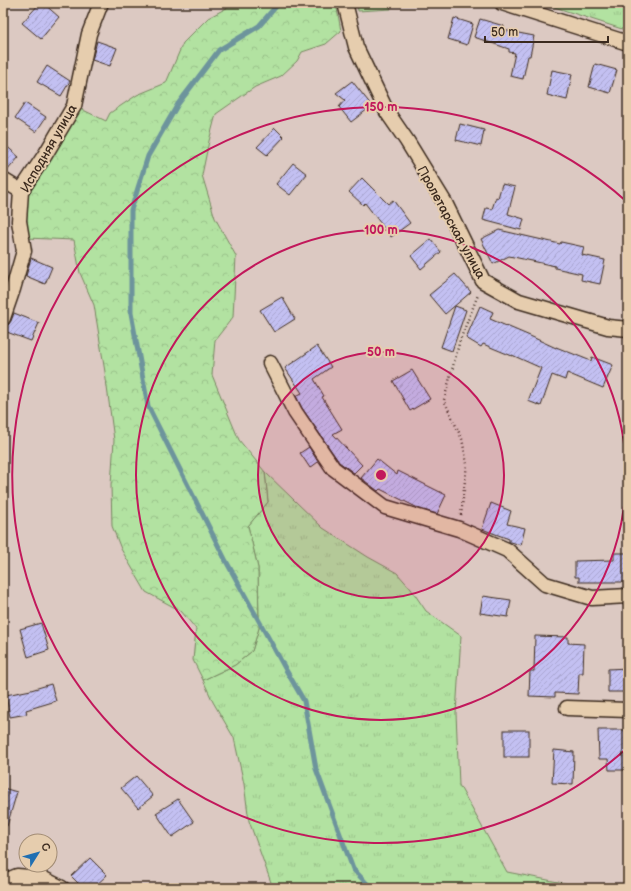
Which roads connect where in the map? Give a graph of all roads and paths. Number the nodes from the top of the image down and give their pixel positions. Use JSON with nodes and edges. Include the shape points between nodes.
{"nodes":[{"id":1,"x":101,"y":3,"type":"edge"},
{"id":2,"x":345,"y":3,"type":"edge"},
{"id":3,"x":502,"y":3,"type":"edge"},
{"id":4,"x":628,"y":43,"type":"edge"},
{"id":5,"x":3,"y":180,"type":"edge"},
{"id":6,"x":21,"y":191,"type":"junction"},
{"id":7,"x":483,"y":281,"type":"junction"},
{"id":8,"x":3,"y":318,"type":"edge"},
{"id":9,"x":628,"y":329,"type":"edge"},
{"id":10,"x":270,"y":363,"type":"dead end"},
{"id":11,"x":459,"y":529,"type":"junction"},
{"id":12,"x":628,"y":596,"type":"edge"},
{"id":13,"x":567,"y":708,"type":"dead end"},
{"id":14,"x":628,"y":710,"type":"edge"},
{"id":15,"x":3,"y":882,"type":"edge"},
{"id":16,"x":62,"y":888,"type":"edge"}],
"edges":[{"from":1,"to":6,"type":"street","name":"Исподняя улица","via":[[89,34],[74,106]]},
{"from":2,"to":7,"type":"street","name":"Пролетарская улица","via":[[356,47],[387,112],[445,203]]},
{"from":3,"to":4,"type":"street"},
{"from":5,"to":6,"type":"street"},
{"from":6,"to":8,"type":"street","name":"Исподняя улица","via":[[19,221],[24,251]]},
{"from":7,"to":9,"type":"street","name":"Пролетарская улица","via":[[519,301],[608,327]]},
{"from":7,"to":11,"type":"path","via":[[460,340],[444,400],[462,438],[468,464]]},
{"from":10,"to":11,"type":"street","via":[[294,412],[333,468],[385,508]]},
{"from":11,"to":12,"type":"street","via":[[508,550],[545,584],[592,598]]},
{"from":13,"to":14,"type":"street"},
{"from":15,"to":16,"type":"street","via":[[17,876],[42,878]]}]}
